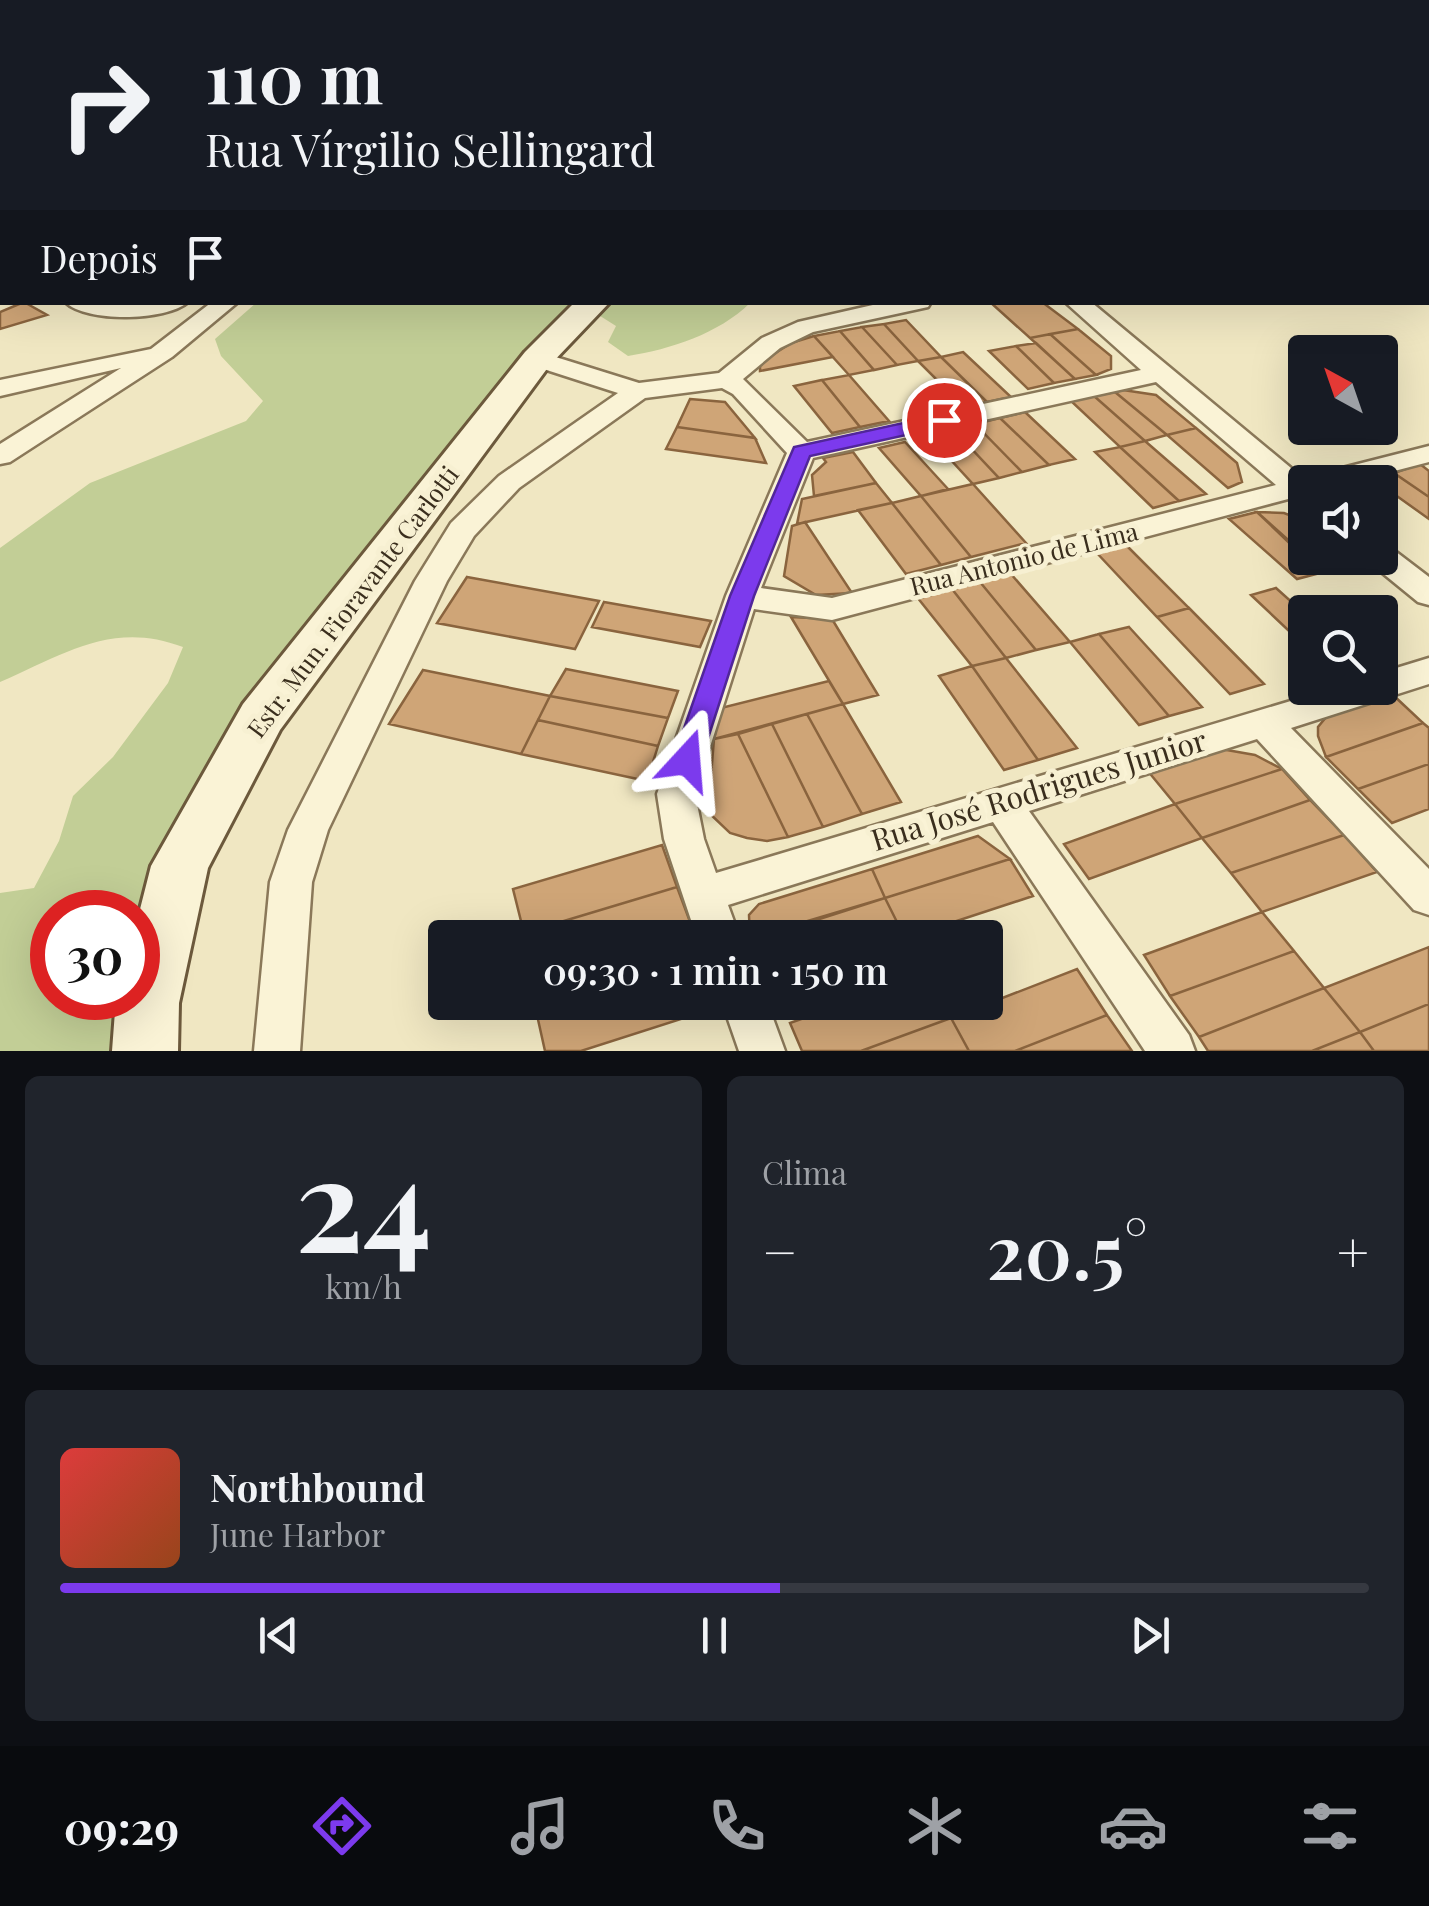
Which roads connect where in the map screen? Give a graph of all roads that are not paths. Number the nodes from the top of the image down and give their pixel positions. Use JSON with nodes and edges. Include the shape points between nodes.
{"nodes":[{"id":1,"x":82,"y":305,"type":"edge"},
{"id":2,"x":158,"y":305,"type":"edge"},
{"id":3,"x":223,"y":305,"type":"edge"},
{"id":4,"x":591,"y":305,"type":"edge"},
{"id":5,"x":906,"y":305,"type":"edge"},
{"id":6,"x":1080,"y":305,"type":"edge"},
{"id":7,"x":163,"y":352,"type":"junction"},
{"id":8,"x":537,"y":359,"type":"junction"},
{"id":9,"x":75,"y":370,"type":"junction"},
{"id":10,"x":1160,"y":372,"type":"junction"},
{"id":11,"x":0,"y":377,"type":"edge"},
{"id":12,"x":726,"y":380,"type":"junction"},
{"id":13,"x":0,"y":388,"type":"edge"},
{"id":14,"x":638,"y":391,"type":"junction"},
{"id":15,"x":801,"y":452,"type":"junction"},
{"id":16,"x":1429,"y":454,"type":"edge"},
{"id":17,"x":0,"y":456,"type":"edge"},
{"id":18,"x":1390,"y":465,"type":"edge"},
{"id":19,"x":1288,"y":473,"type":"edge"},
{"id":20,"x":1288,"y":493,"type":"edge"},
{"id":21,"x":1398,"y":569,"type":"edge"},
{"id":22,"x":1429,"y":594,"type":"edge"},
{"id":23,"x":742,"y":596,"type":"junction"},
{"id":24,"x":1429,"y":671,"type":"edge"},
{"id":25,"x":1398,"y":681,"type":"edge"},
{"id":26,"x":1318,"y":705,"type":"edge"},
{"id":27,"x":1262,"y":722,"type":"junction"},
{"id":28,"x":1002,"y":803,"type":"junction"},
{"id":29,"x":703,"y":895,"type":"junction"},
{"id":30,"x":1429,"y":897,"type":"edge"},
{"id":31,"x":713,"y":920,"type":"edge"},
{"id":32,"x":751,"y":1020,"type":"edge"},
{"id":33,"x":145,"y":1051,"type":"edge"},
{"id":34,"x":277,"y":1051,"type":"edge"},
{"id":35,"x":762,"y":1051,"type":"edge"},
{"id":36,"x":1172,"y":1051,"type":"edge"}],
"edges":[{"from":1,"to":2,"type":"street","via":[[112,312]]},
{"from":3,"to":7,"type":"street"},
{"from":4,"to":8,"type":"street","name":"Estr. Mun. Fioravante Carlotti"},
{"from":5,"to":12,"type":"street","via":[[806,326],[772,342]]},
{"from":6,"to":10,"type":"street"},
{"from":7,"to":9,"type":"street"},
{"from":7,"to":17,"type":"street"},
{"from":8,"to":14,"type":"street"},
{"from":8,"to":33,"type":"street","name":"Estr. Mun. Fioravante Carlotti","via":[[261,718],[180,866],[147,1003]]},
{"from":9,"to":11,"type":"street"},
{"from":9,"to":13,"type":"street"},
{"from":10,"to":15,"type":"street"},
{"from":10,"to":19,"type":"street"},
{"from":12,"to":14,"type":"street"},
{"from":12,"to":15,"type":"street"},
{"from":14,"to":34,"type":"street","via":[[510,482],[462,530],[431,580],[308,830],[291,882]]},
{"from":15,"to":23,"type":"street"},
{"from":16,"to":18,"type":"street","name":"Rua Antonio de Lima"},
{"from":20,"to":23,"type":"street","name":"Rua Antonio de Lima","via":[[832,609]]},
{"from":21,"to":22,"type":"street"},
{"from":23,"to":29,"type":"street","via":[[676,794]]},
{"from":24,"to":25,"type":"street","name":"Rua José Rodrigues Junior"},
{"from":26,"to":27,"type":"street","name":"Rua José Rodrigues Junior"},
{"from":27,"to":28,"type":"street","name":"Rua José Rodrigues Junior"},
{"from":27,"to":30,"type":"street"},
{"from":28,"to":29,"type":"street","name":"Rua José Rodrigues Junior"},
{"from":28,"to":36,"type":"street"},
{"from":29,"to":31,"type":"street"},
{"from":32,"to":35,"type":"street"}]}
